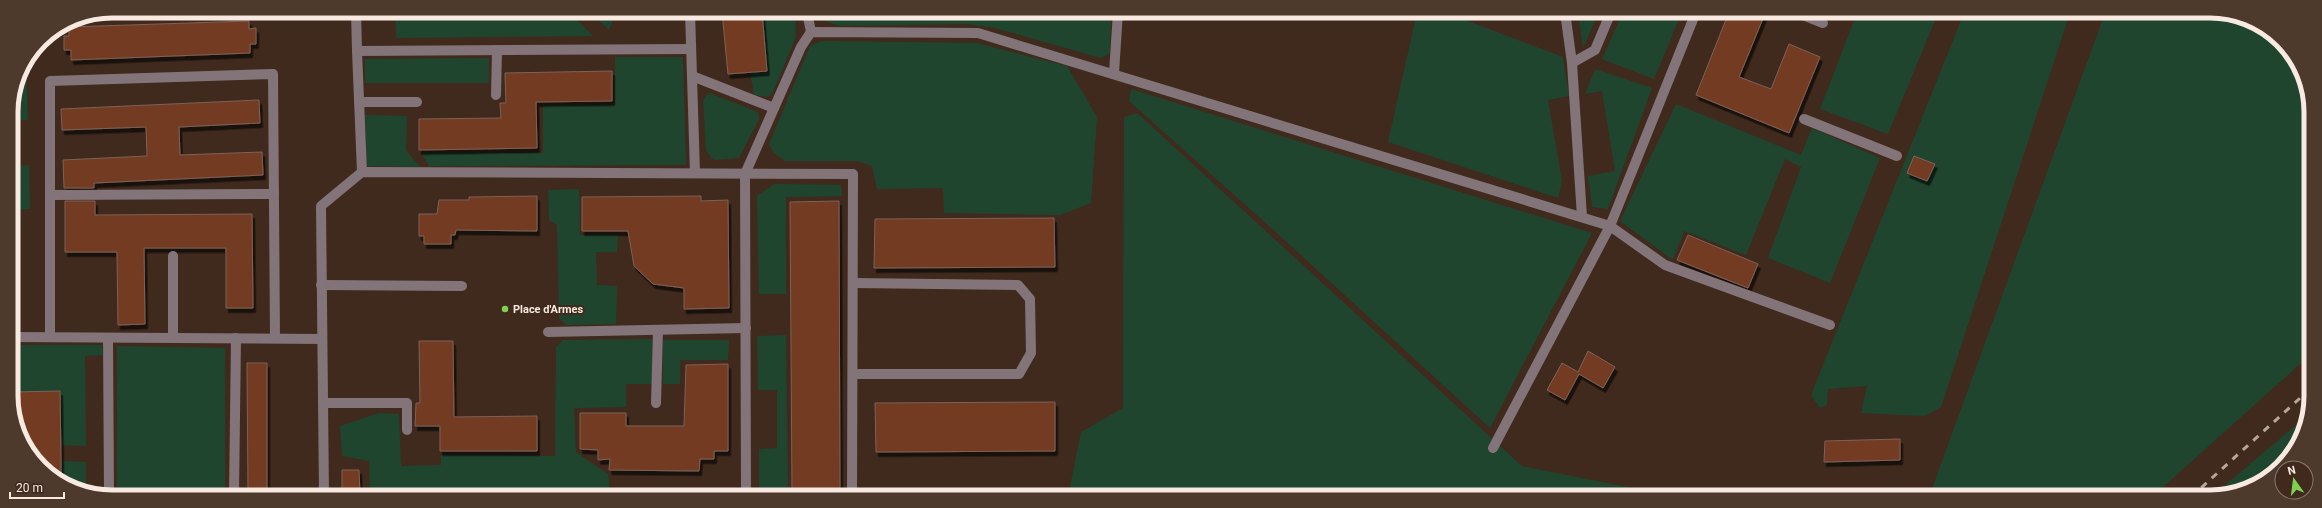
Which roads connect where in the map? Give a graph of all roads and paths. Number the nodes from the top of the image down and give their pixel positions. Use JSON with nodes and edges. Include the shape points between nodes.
{"nodes":[{"id":1,"x":356,"y":18,"type":"edge"},
{"id":2,"x":690,"y":18,"type":"edge"},
{"id":3,"x":808,"y":18,"type":"edge"},
{"id":4,"x":1118,"y":18,"type":"edge"},
{"id":5,"x":1566,"y":18,"type":"edge"},
{"id":6,"x":1608,"y":18,"type":"edge"},
{"id":7,"x":1694,"y":18,"type":"edge"},
{"id":8,"x":1812,"y":18,"type":"edge"},
{"id":9,"x":1823,"y":23,"type":"dead end"},
{"id":10,"x":811,"y":32,"type":"junction"},
{"id":11,"x":691,"y":49,"type":"junction"},
{"id":12,"x":497,"y":50,"type":"junction"},
{"id":13,"x":357,"y":51,"type":"junction"},
{"id":14,"x":1572,"y":63,"type":"junction"},
{"id":15,"x":1114,"y":73,"type":"junction"},
{"id":16,"x":692,"y":76,"type":"junction"},
{"id":17,"x":496,"y":95,"type":"dead end"},
{"id":18,"x":359,"y":102,"type":"junction"},
{"id":19,"x":417,"y":102,"type":"dead end"},
{"id":20,"x":774,"y":108,"type":"junction"},
{"id":21,"x":1804,"y":119,"type":"dead end"},
{"id":22,"x":1897,"y":156,"type":"dead end"},
{"id":23,"x":362,"y":172,"type":"junction"},
{"id":24,"x":695,"y":173,"type":"junction"},
{"id":25,"x":745,"y":174,"type":"junction"},
{"id":26,"x":274,"y":194,"type":"junction"},
{"id":27,"x":50,"y":195,"type":"junction"},
{"id":28,"x":1582,"y":217,"type":"junction"},
{"id":29,"x":1610,"y":226,"type":"junction"},
{"id":30,"x":173,"y":256,"type":"dead end"},
{"id":31,"x":853,"y":283,"type":"junction"},
{"id":32,"x":321,"y":285,"type":"junction"},
{"id":33,"x":462,"y":286,"type":"dead end"},
{"id":34,"x":1830,"y":325,"type":"dead end"},
{"id":35,"x":746,"y":328,"type":"junction"},
{"id":36,"x":658,"y":330,"type":"junction"},
{"id":37,"x":548,"y":332,"type":"dead end"},
{"id":38,"x":18,"y":337,"type":"edge"},
{"id":39,"x":50,"y":338,"type":"junction"},
{"id":40,"x":108,"y":338,"type":"junction"},
{"id":41,"x":173,"y":338,"type":"junction"},
{"id":42,"x":236,"y":338,"type":"junction"},
{"id":43,"x":275,"y":338,"type":"junction"},
{"id":44,"x":322,"y":339,"type":"junction"},
{"id":45,"x":853,"y":374,"type":"junction"},
{"id":46,"x":322,"y":403,"type":"junction"},
{"id":47,"x":656,"y":403,"type":"dead end"},
{"id":48,"x":407,"y":430,"type":"dead end"},
{"id":49,"x":1493,"y":448,"type":"dead end"},
{"id":50,"x":108,"y":490,"type":"edge"},
{"id":51,"x":234,"y":490,"type":"edge"},
{"id":52,"x":324,"y":490,"type":"edge"},
{"id":53,"x":746,"y":490,"type":"edge"},
{"id":54,"x":852,"y":490,"type":"edge"}],
"edges":[{"from":1,"to":13,"type":"street"},
{"from":2,"to":11,"type":"street"},
{"from":3,"to":10,"type":"street"},
{"from":4,"to":15,"type":"street"},
{"from":5,"to":14,"type":"street"},
{"from":6,"to":14,"type":"street","via":[[1595,50]]},
{"from":7,"to":29,"type":"street"},
{"from":8,"to":9,"type":"street"},
{"from":10,"to":15,"type":"street","via":[[978,33]]},
{"from":10,"to":20,"type":"street","via":[[801,47]]},
{"from":11,"to":12,"type":"street"},
{"from":11,"to":16,"type":"street"},
{"from":12,"to":13,"type":"street"},
{"from":12,"to":17,"type":"street"},
{"from":13,"to":18,"type":"street"},
{"from":14,"to":28,"type":"street"},
{"from":15,"to":28,"type":"street"},
{"from":16,"to":20,"type":"street"},
{"from":16,"to":24,"type":"street"},
{"from":18,"to":19,"type":"street"},
{"from":18,"to":23,"type":"street"},
{"from":20,"to":25,"type":"street"},
{"from":21,"to":22,"type":"street"},
{"from":23,"to":24,"type":"street"},
{"from":23,"to":32,"type":"street","via":[[321,206]]},
{"from":24,"to":25,"type":"street"},
{"from":25,"to":31,"type":"street","via":[[853,174]]},
{"from":25,"to":35,"type":"street"},
{"from":26,"to":27,"type":"street"},
{"from":26,"to":27,"type":"street","via":[[273,74],[50,81]]},
{"from":26,"to":43,"type":"street"},
{"from":27,"to":39,"type":"street"},
{"from":28,"to":29,"type":"street"},
{"from":29,"to":34,"type":"street","via":[[1665,265]]},
{"from":29,"to":49,"type":"street"},
{"from":30,"to":41,"type":"street"},
{"from":31,"to":45,"type":"street"},
{"from":31,"to":45,"type":"street","via":[[1018,285],[1030,300],[1031,353],[1019,374]]},
{"from":32,"to":33,"type":"street"},
{"from":32,"to":44,"type":"street"},
{"from":35,"to":36,"type":"street"},
{"from":35,"to":53,"type":"street"},
{"from":36,"to":37,"type":"street"},
{"from":36,"to":47,"type":"street"},
{"from":38,"to":39,"type":"street"},
{"from":39,"to":40,"type":"street"},
{"from":40,"to":41,"type":"street"},
{"from":40,"to":50,"type":"street"},
{"from":41,"to":42,"type":"street"},
{"from":42,"to":43,"type":"street"},
{"from":42,"to":51,"type":"street"},
{"from":43,"to":44,"type":"street"},
{"from":44,"to":46,"type":"street"},
{"from":45,"to":54,"type":"street"},
{"from":46,"to":48,"type":"street","via":[[407,403]]},
{"from":46,"to":52,"type":"street"}]}
